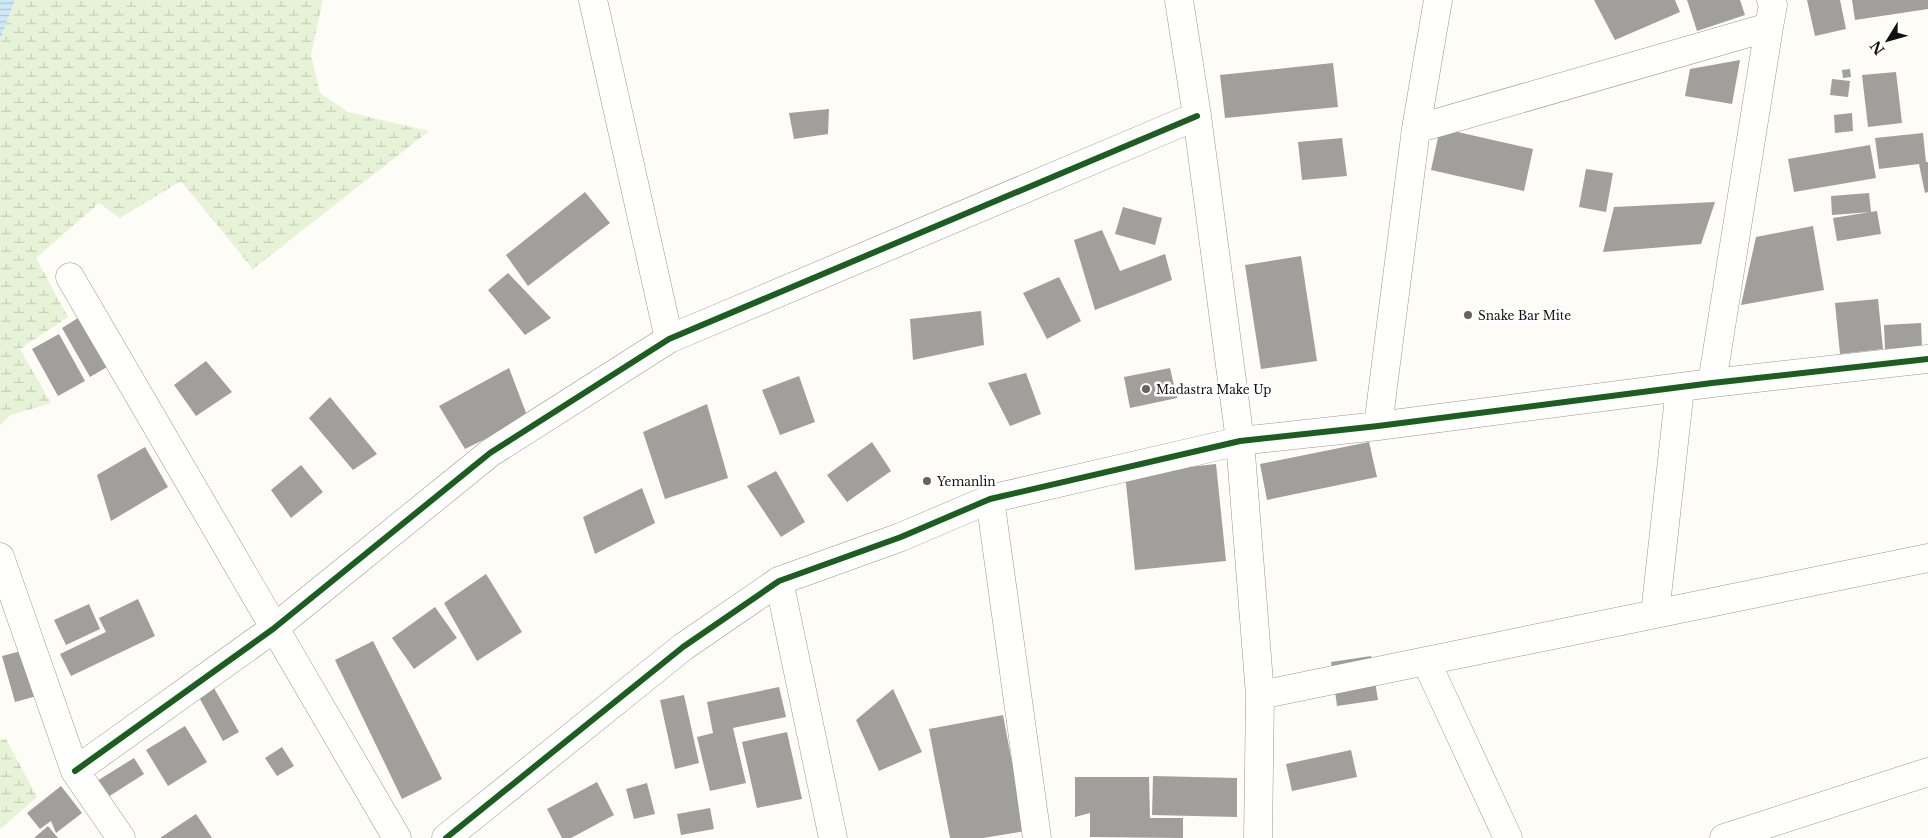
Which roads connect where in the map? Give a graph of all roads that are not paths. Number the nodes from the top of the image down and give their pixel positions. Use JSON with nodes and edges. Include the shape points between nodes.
{"nodes":[{"id":1,"x":593,"y":0,"type":"edge"},
{"id":2,"x":1179,"y":0,"type":"edge"},
{"id":3,"x":1438,"y":0,"type":"edge"},
{"id":4,"x":1771,"y":0,"type":"edge"},
{"id":5,"x":1769,"y":27,"type":"junction"},
{"id":6,"x":1197,"y":116,"type":"junction"},
{"id":7,"x":1416,"y":129,"type":"junction"},
{"id":8,"x":70,"y":277,"type":"dead end"},
{"id":9,"x":669,"y":339,"type":"junction"},
{"id":10,"x":1928,"y":359,"type":"edge"},
{"id":11,"x":1712,"y":383,"type":"junction"},
{"id":12,"x":1680,"y":388,"type":"junction"},
{"id":13,"x":1378,"y":426,"type":"junction"},
{"id":14,"x":1240,"y":441,"type":"junction"},
{"id":15,"x":990,"y":499,"type":"junction"},
{"id":16,"x":0,"y":557,"type":"edge"},
{"id":17,"x":1928,"y":558,"type":"edge"},
{"id":18,"x":779,"y":581,"type":"junction"},
{"id":19,"x":1655,"y":614,"type":"junction"},
{"id":20,"x":273,"y":629,"type":"junction"},
{"id":21,"x":1426,"y":661,"type":"junction"},
{"id":22,"x":1260,"y":694,"type":"junction"},
{"id":23,"x":75,"y":771,"type":"junction"},
{"id":24,"x":1928,"y":772,"type":"edge"},
{"id":25,"x":121,"y":838,"type":"edge"},
{"id":26,"x":397,"y":838,"type":"edge"},
{"id":27,"x":446,"y":838,"type":"edge"},
{"id":28,"x":833,"y":838,"type":"edge"},
{"id":29,"x":1037,"y":838,"type":"edge"},
{"id":30,"x":1258,"y":838,"type":"edge"},
{"id":31,"x":1508,"y":838,"type":"edge"},
{"id":32,"x":1724,"y":838,"type":"edge"}],
"edges":[{"from":1,"to":9,"type":"street"},
{"from":2,"to":6,"type":"street"},
{"from":3,"to":7,"type":"street"},
{"from":4,"to":5,"type":"street"},
{"from":5,"to":7,"type":"street"},
{"from":5,"to":11,"type":"street"},
{"from":6,"to":9,"type":"street"},
{"from":6,"to":14,"type":"street"},
{"from":7,"to":13,"type":"street"},
{"from":8,"to":20,"type":"street"},
{"from":9,"to":20,"type":"street","via":[[490,453]]},
{"from":10,"to":11,"type":"street"},
{"from":11,"to":12,"type":"street"},
{"from":12,"to":13,"type":"street"},
{"from":12,"to":19,"type":"street"},
{"from":13,"to":14,"type":"street"},
{"from":14,"to":15,"type":"street"},
{"from":14,"to":22,"type":"street"},
{"from":15,"to":18,"type":"street","via":[[900,537]]},
{"from":15,"to":29,"type":"street"},
{"from":16,"to":23,"type":"street"},
{"from":17,"to":19,"type":"street"},
{"from":18,"to":27,"type":"street","via":[[683,647]]},
{"from":18,"to":28,"type":"street"},
{"from":19,"to":21,"type":"street"},
{"from":20,"to":23,"type":"street"},
{"from":20,"to":26,"type":"street"},
{"from":21,"to":22,"type":"street"},
{"from":21,"to":31,"type":"street"},
{"from":22,"to":30,"type":"street"},
{"from":23,"to":25,"type":"street"},
{"from":24,"to":32,"type":"street"}]}
